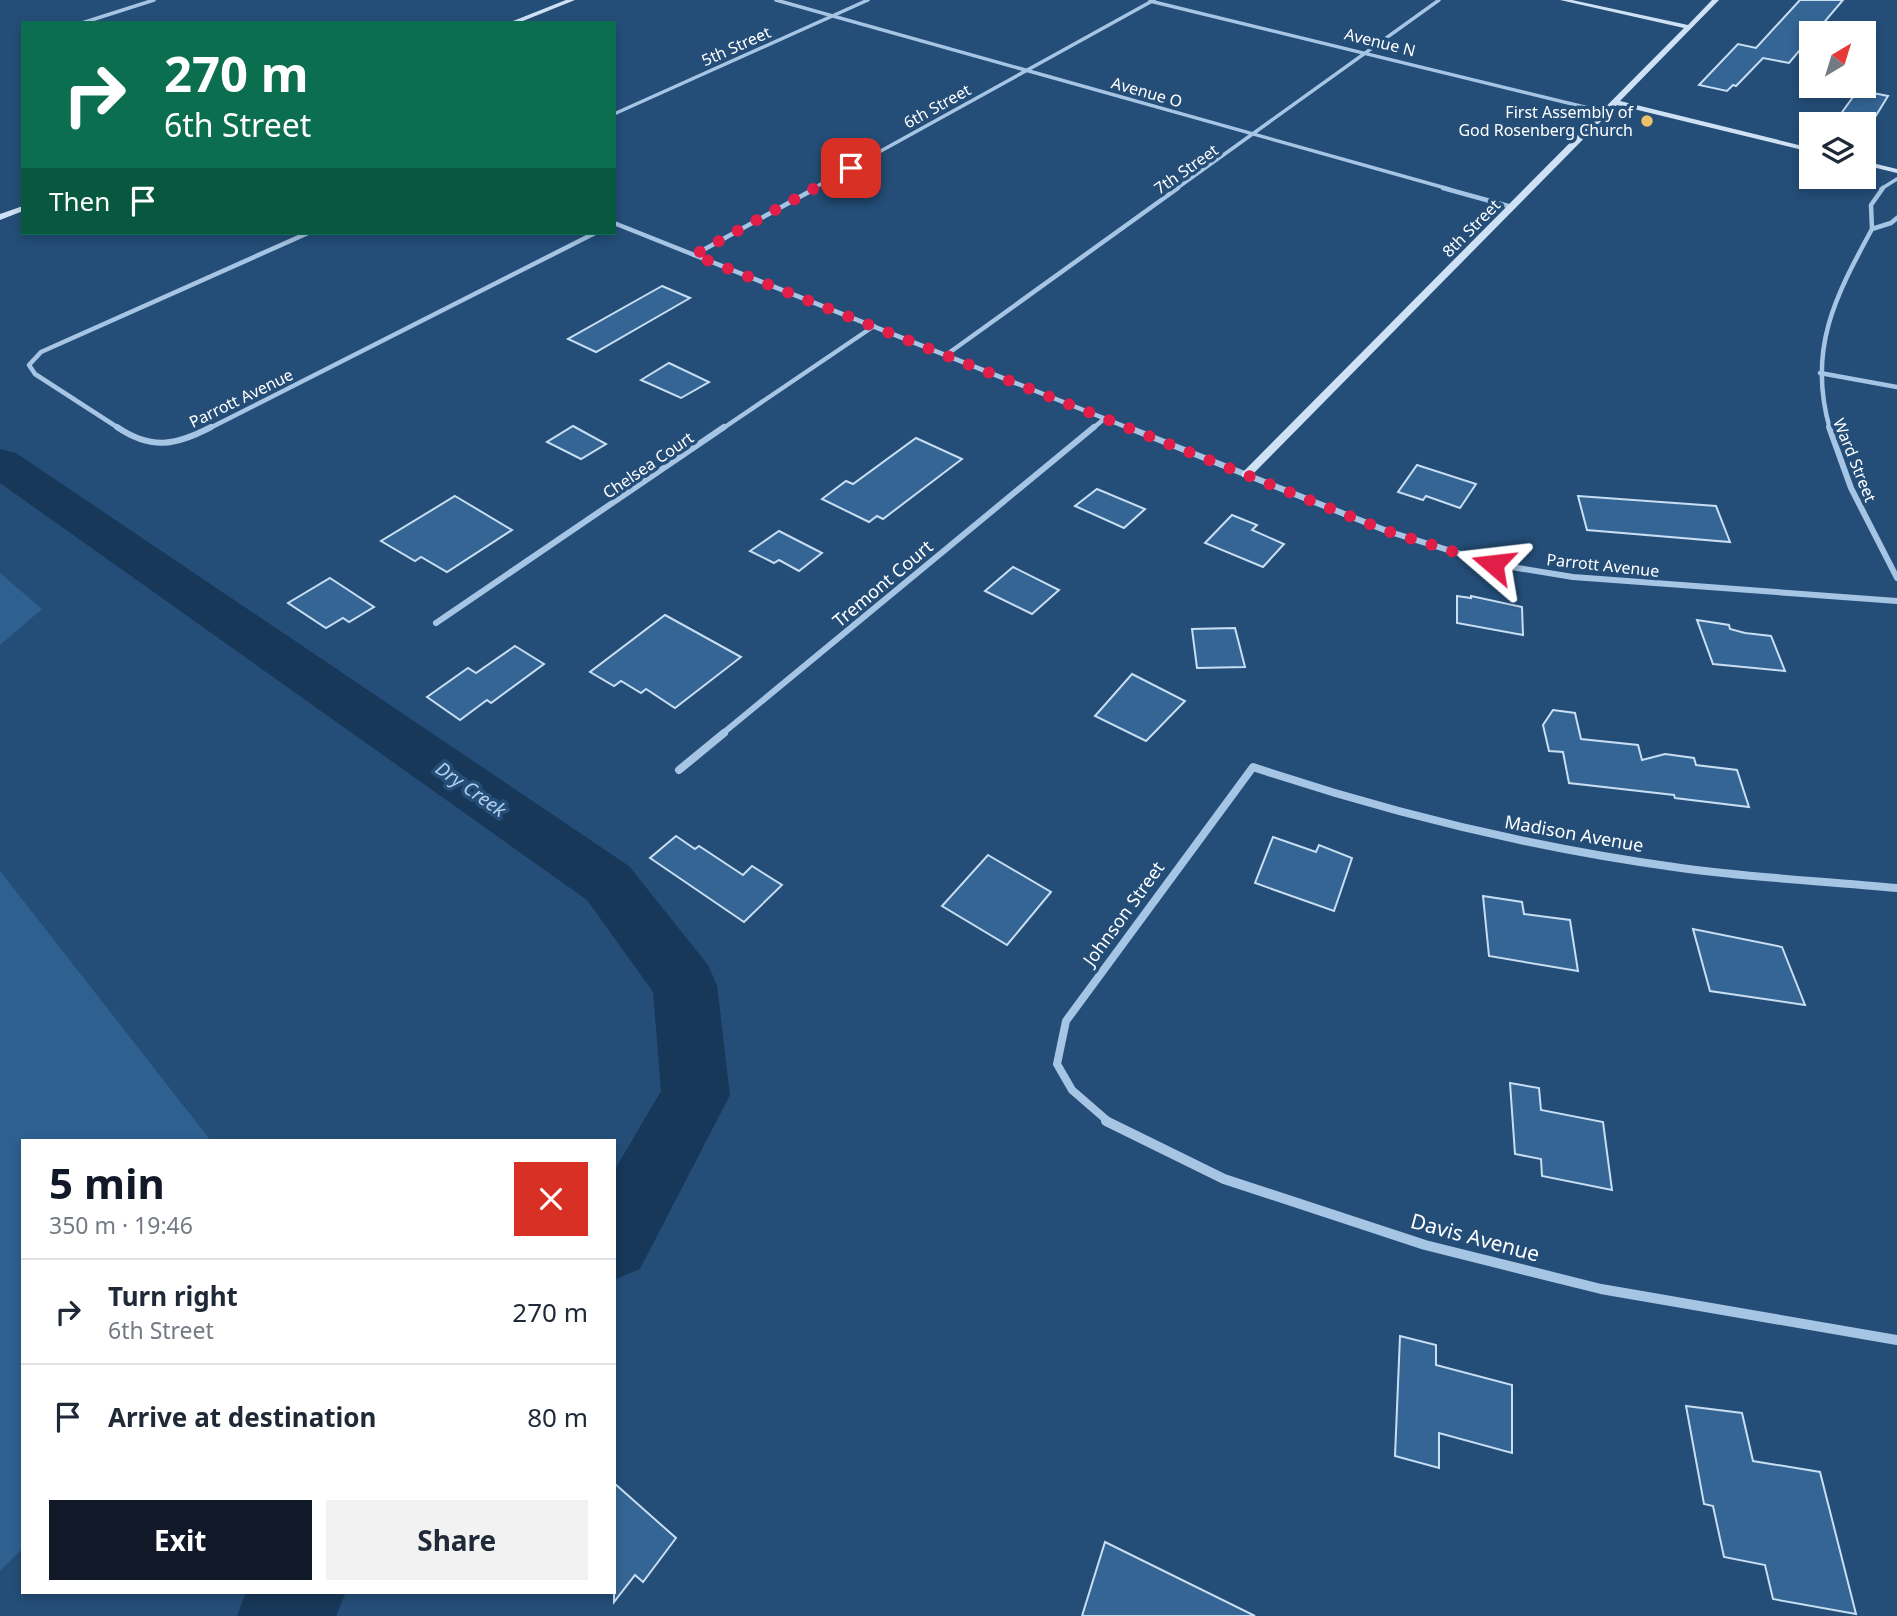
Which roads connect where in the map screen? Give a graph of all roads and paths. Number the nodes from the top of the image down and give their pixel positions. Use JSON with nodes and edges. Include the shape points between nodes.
{"nodes":[{"id":1,"x":154,"y":0,"type":"edge"},
{"id":2,"x":572,"y":0,"type":"edge"},
{"id":3,"x":776,"y":0,"type":"edge"},
{"id":4,"x":868,"y":0,"type":"edge"},
{"id":5,"x":1151,"y":0,"type":"edge"},
{"id":6,"x":1439,"y":0,"type":"edge"},
{"id":7,"x":1563,"y":0,"type":"edge"},
{"id":8,"x":1716,"y":0,"type":"edge"},
{"id":9,"x":833,"y":16,"type":"junction"},
{"id":10,"x":88,"y":21,"type":"edge"},
{"id":11,"x":516,"y":21,"type":"edge"},
{"id":12,"x":1689,"y":27,"type":"junction"},
{"id":13,"x":1366,"y":54,"type":"junction"},
{"id":14,"x":1027,"y":71,"type":"junction"},
{"id":15,"x":1615,"y":102,"type":"junction"},
{"id":16,"x":1605,"y":112,"type":"junction"},
{"id":17,"x":616,"y":113,"type":"edge"},
{"id":18,"x":1255,"y":135,"type":"junction"},
{"id":19,"x":1799,"y":147,"type":"edge"},
{"id":20,"x":1876,"y":166,"type":"edge"},
{"id":21,"x":1897,"y":171,"type":"edge"},
{"id":22,"x":1897,"y":179,"type":"edge"},
{"id":23,"x":1511,"y":207,"type":"junction"},
{"id":24,"x":21,"y":209,"type":"edge"},
{"id":25,"x":0,"y":216,"type":"edge"},
{"id":26,"x":1897,"y":218,"type":"edge"},
{"id":27,"x":616,"y":224,"type":"edge"},
{"id":28,"x":1872,"y":229,"type":"junction"},
{"id":29,"x":304,"y":235,"type":"edge"},
{"id":30,"x":591,"y":235,"type":"edge"},
{"id":31,"x":694,"y":255,"type":"junction"},
{"id":32,"x":874,"y":327,"type":"junction"},
{"id":33,"x":946,"y":355,"type":"junction"},
{"id":34,"x":1820,"y":373,"type":"junction"},
{"id":35,"x":1897,"y":387,"type":"edge"},
{"id":36,"x":1104,"y":419,"type":"junction"},
{"id":37,"x":1246,"y":475,"type":"junction"},
{"id":38,"x":1897,"y":578,"type":"edge"},
{"id":39,"x":1897,"y":601,"type":"edge"},
{"id":40,"x":436,"y":623,"type":"dead end"},
{"id":41,"x":1253,"y":766,"type":"joint"},
{"id":42,"x":679,"y":771,"type":"dead end"},
{"id":43,"x":1897,"y":888,"type":"edge"},
{"id":44,"x":1072,"y":1090,"type":"joint"},
{"id":45,"x":1897,"y":1340,"type":"edge"}],
"edges":[{"from":1,"to":10,"type":"street"},
{"from":2,"to":11,"type":"street"},
{"from":3,"to":9,"type":"street","name":"Avenue O"},
{"from":4,"to":9,"type":"street","name":"5th Street"},
{"from":5,"to":13,"type":"street","name":"Avenue N"},
{"from":5,"to":14,"type":"street","name":"6th Street"},
{"from":6,"to":13,"type":"street","name":"7th Street"},
{"from":7,"to":12,"type":"street"},
{"from":8,"to":12,"type":"street","name":"8th Street"},
{"from":9,"to":14,"type":"street","name":"Avenue O"},
{"from":9,"to":17,"type":"street","name":"5th Street"},
{"from":12,"to":15,"type":"street","name":"8th Street"},
{"from":13,"to":16,"type":"street","name":"Avenue N"},
{"from":13,"to":18,"type":"street","name":"7th Street"},
{"from":14,"to":18,"type":"street","name":"Avenue O"},
{"from":14,"to":31,"type":"street","name":"6th Street"},
{"from":15,"to":16,"type":"street","name":"8th Street"},
{"from":15,"to":19,"type":"street"},
{"from":16,"to":23,"type":"street","name":"8th Street"},
{"from":18,"to":23,"type":"street","name":"Avenue O"},
{"from":18,"to":33,"type":"street","name":"7th Street"},
{"from":20,"to":21,"type":"street"},
{"from":22,"to":28,"type":"street","name":"Ward Street","via":[[1882,185],[1870,207]]},
{"from":23,"to":37,"type":"street","name":"8th Street"},
{"from":24,"to":25,"type":"street"},
{"from":26,"to":28,"type":"street"},
{"from":27,"to":31,"type":"street","name":"Parrott Avenue"},
{"from":28,"to":34,"type":"street","name":"Ward Street","via":[[1826,325]]},
{"from":29,"to":30,"type":"street","name":"Parrott Avenue","via":[[41,352],[30,365],[35,374],[138,441],[171,443],[204,431]]},
{"from":31,"to":32,"type":"street","name":"Parrott Avenue"},
{"from":32,"to":33,"type":"street","name":"Parrott Avenue"},
{"from":32,"to":40,"type":"street","name":"Chelsea Court"},
{"from":33,"to":36,"type":"street","name":"Parrott Avenue"},
{"from":34,"to":35,"type":"street"},
{"from":34,"to":38,"type":"street","name":"Ward Street","via":[[1824,415],[1842,467]]},
{"from":36,"to":37,"type":"street","name":"Parrott Avenue"},
{"from":36,"to":42,"type":"street","name":"Tremont Court"},
{"from":37,"to":39,"type":"street","name":"Parrott Avenue","via":[[1387,531],[1493,564],[1573,577]]},
{"from":41,"to":43,"type":"street","name":"Madison Avenue","via":[[1449,827],[1560,849],[1682,868]]},
{"from":41,"to":44,"type":"street","name":"Johnson Street","via":[[1066,1021],[1057,1064]]},
{"from":44,"to":45,"type":"street","name":"Davis Avenue","via":[[1104,1120],[1224,1179],[1425,1245],[1601,1289]]}]}
